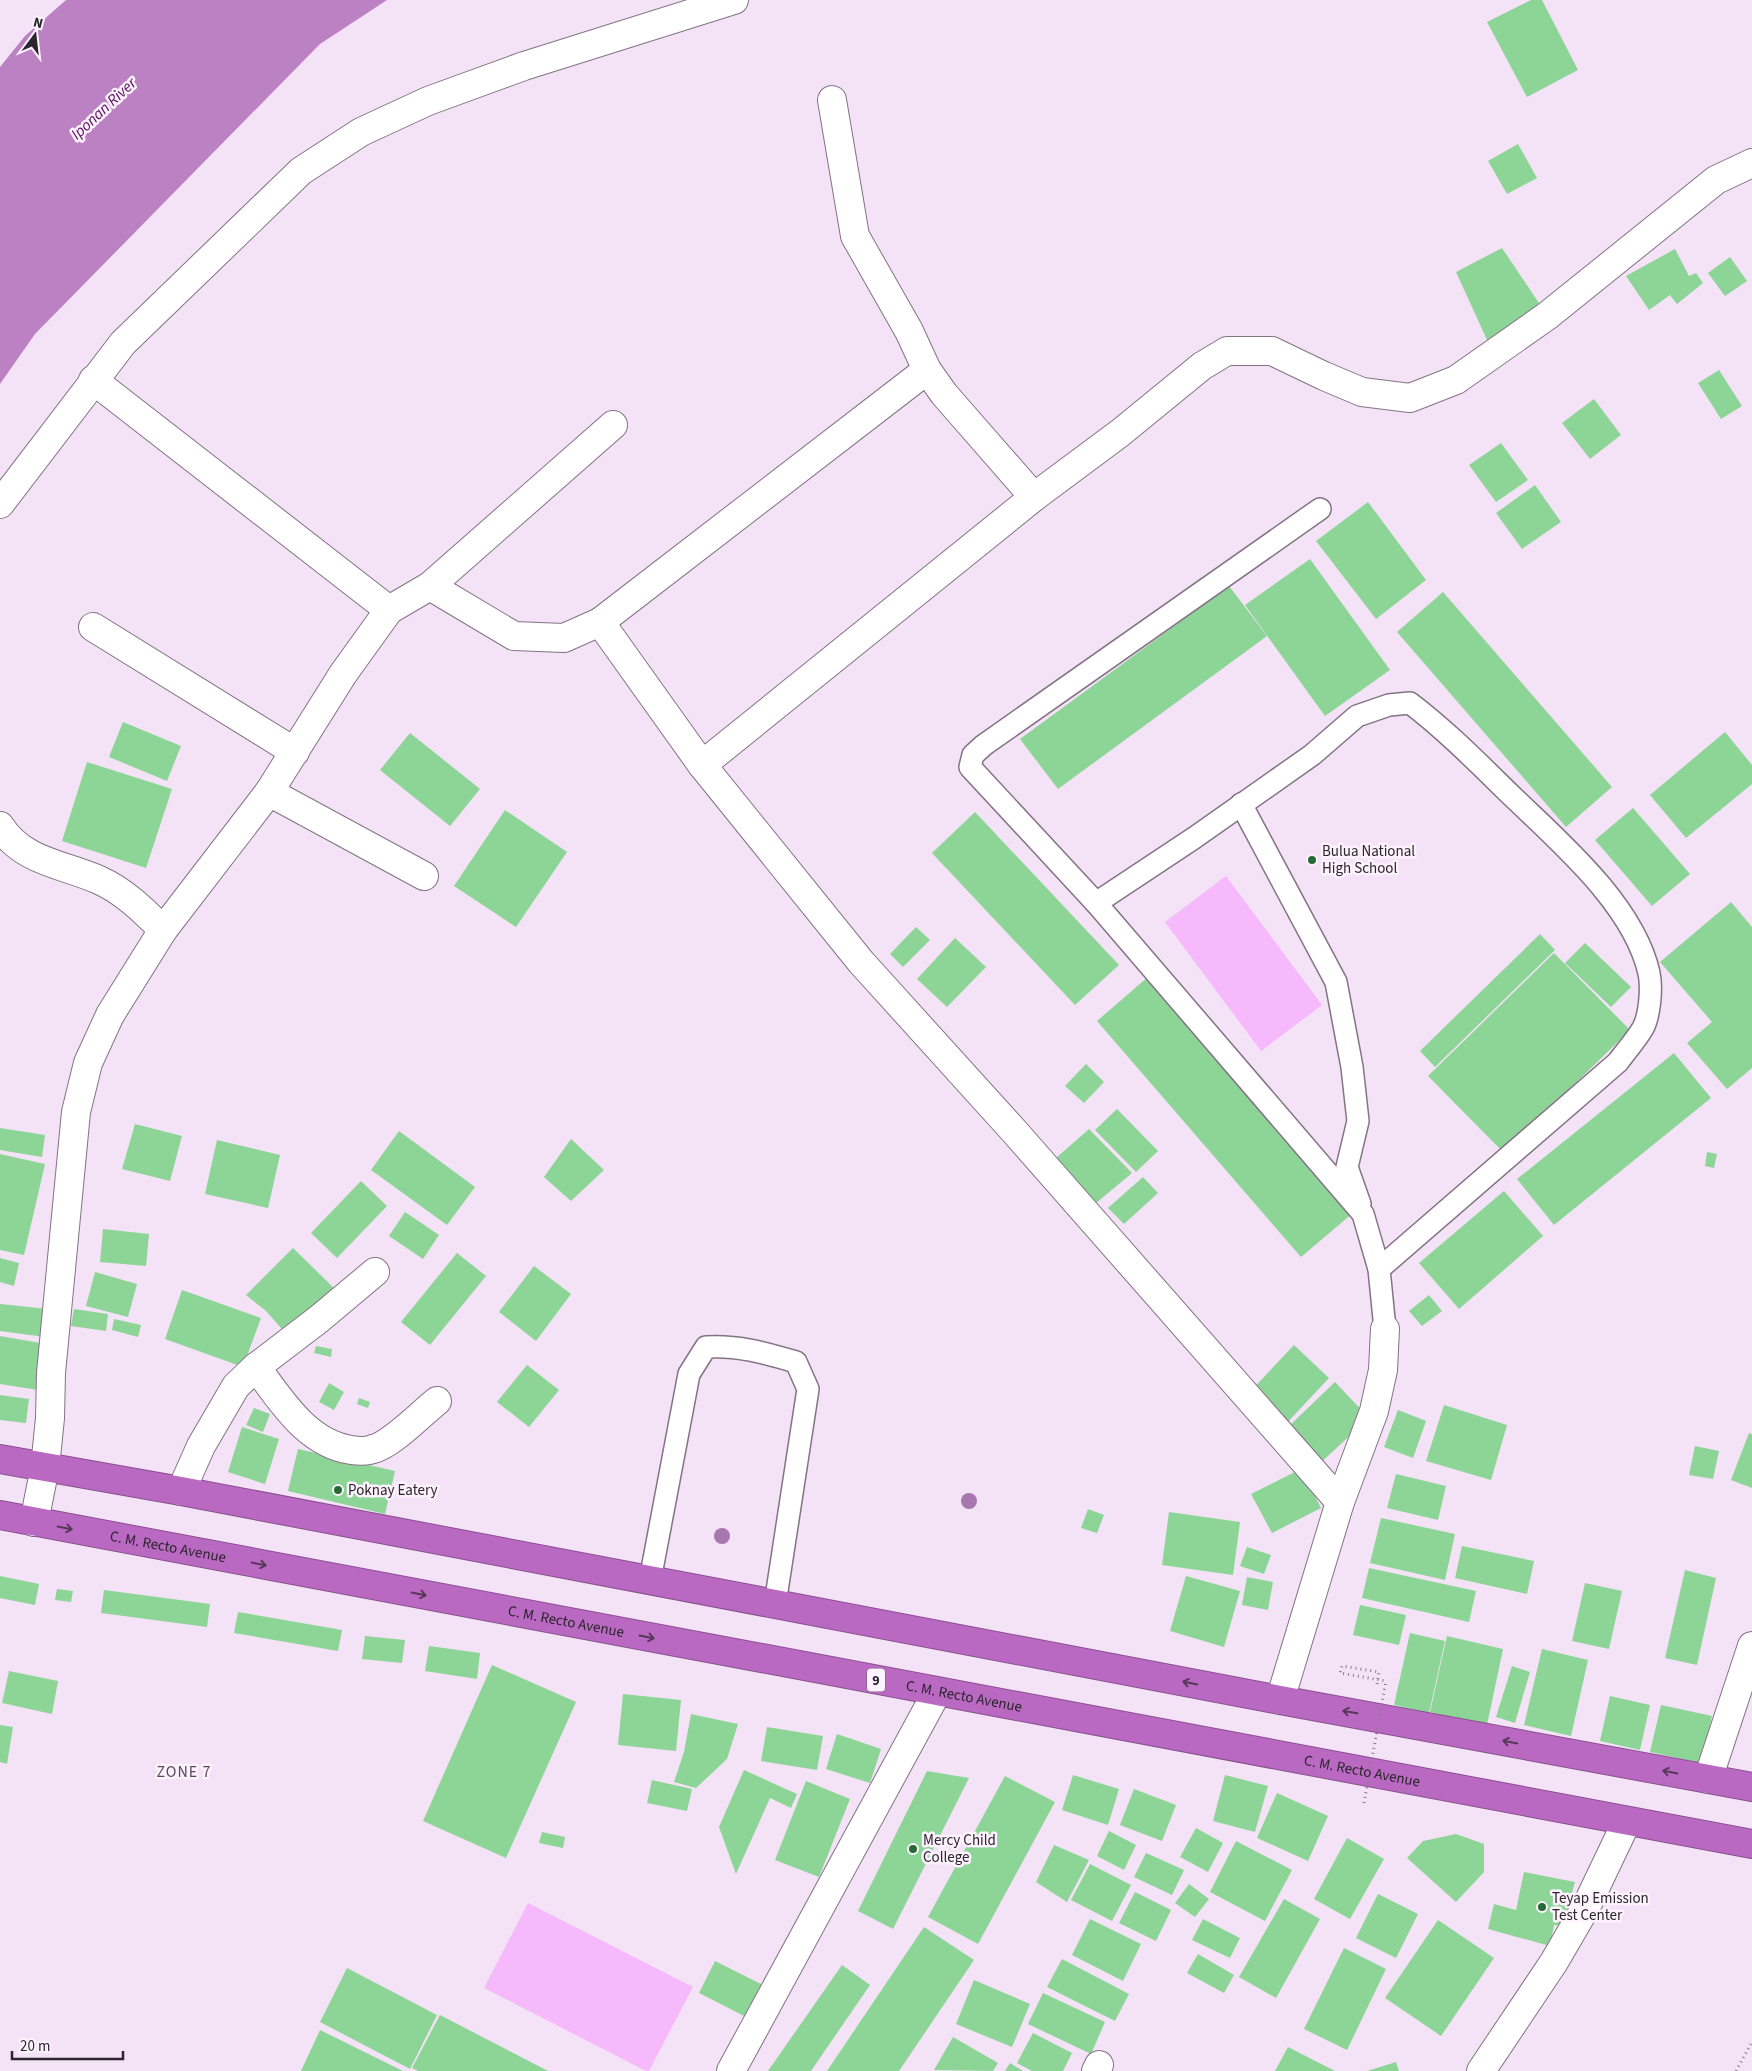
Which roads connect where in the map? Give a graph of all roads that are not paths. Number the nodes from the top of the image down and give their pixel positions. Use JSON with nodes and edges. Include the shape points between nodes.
{"nodes":[{"id":1,"x":734,"y":0,"type":"edge"},
{"id":2,"x":832,"y":100,"type":"dead end"},
{"id":3,"x":1752,"y":163,"type":"edge"},
{"id":4,"x":927,"y":370,"type":"junction"},
{"id":5,"x":93,"y":380,"type":"junction"},
{"id":6,"x":613,"y":425,"type":"dead end"},
{"id":7,"x":1034,"y":497,"type":"junction"},
{"id":8,"x":0,"y":504,"type":"edge"},
{"id":9,"x":1320,"y":509,"type":"dead end"},
{"id":10,"x":430,"y":586,"type":"junction"},
{"id":11,"x":389,"y":610,"type":"junction"},
{"id":12,"x":600,"y":622,"type":"junction"},
{"id":13,"x":93,"y":627,"type":"dead end"},
{"id":14,"x":295,"y":752,"type":"junction"},
{"id":15,"x":702,"y":765,"type":"junction"},
{"id":16,"x":269,"y":792,"type":"junction"},
{"id":17,"x":1241,"y":804,"type":"junction"},
{"id":18,"x":0,"y":826,"type":"edge"},
{"id":19,"x":424,"y":876,"type":"dead end"},
{"id":20,"x":1096,"y":903,"type":"junction"},
{"id":21,"x":162,"y":930,"type":"junction"},
{"id":22,"x":1363,"y":1214,"type":"junction"},
{"id":23,"x":1379,"y":1269,"type":"junction"},
{"id":24,"x":375,"y":1272,"type":"dead end"},
{"id":25,"x":1385,"y":1329,"type":"joint"},
{"id":26,"x":256,"y":1367,"type":"junction"},
{"id":27,"x":437,"y":1401,"type":"dead end"},
{"id":28,"x":0,"y":1459,"type":"edge"},
{"id":29,"x":45,"y":1467,"type":"junction"},
{"id":30,"x":181,"y":1491,"type":"junction"},
{"id":31,"x":1340,"y":1502,"type":"junction"},
{"id":32,"x":0,"y":1515,"type":"edge"},
{"id":33,"x":34,"y":1522,"type":"junction"},
{"id":34,"x":650,"y":1580,"type":"junction"},
{"id":35,"x":775,"y":1604,"type":"junction"},
{"id":36,"x":1752,"y":1646,"type":"edge"},
{"id":37,"x":937,"y":1692,"type":"junction"},
{"id":38,"x":1280,"y":1700,"type":"junction"},
{"id":39,"x":1708,"y":1779,"type":"junction"},
{"id":40,"x":1752,"y":1786,"type":"edge"},
{"id":41,"x":1628,"y":1821,"type":"junction"},
{"id":42,"x":1752,"y":1844,"type":"edge"},
{"id":43,"x":731,"y":2071,"type":"edge"},
{"id":44,"x":1481,"y":2071,"type":"edge"}],
"edges":[{"from":1,"to":5,"type":"street","via":[[524,66],[428,101],[361,132],[301,172],[124,343]]},
{"from":2,"to":4,"type":"street","via":[[854,236],[909,331]]},
{"from":3,"to":7,"type":"street","via":[[1716,180],[1548,316],[1456,380],[1410,398],[1362,392],[1272,350],[1227,351],[1202,366]]},
{"from":4,"to":7,"type":"street"},
{"from":4,"to":12,"type":"street"},
{"from":5,"to":8,"type":"street"},
{"from":5,"to":11,"type":"street"},
{"from":6,"to":10,"type":"street"},
{"from":7,"to":15,"type":"street"},
{"from":9,"to":20,"type":"lane","via":[[984,745],[974,756],[970,767]]},
{"from":10,"to":11,"type":"street"},
{"from":10,"to":12,"type":"street","via":[[514,636],[564,638]]},
{"from":11,"to":14,"type":"street","via":[[343,674]]},
{"from":12,"to":15,"type":"street"},
{"from":13,"to":14,"type":"street"},
{"from":14,"to":16,"type":"street"},
{"from":15,"to":31,"type":"street","via":[[861,962]]},
{"from":16,"to":19,"type":"street"},
{"from":16,"to":21,"type":"street"},
{"from":17,"to":20,"type":"lane"},
{"from":17,"to":22,"type":"lane","via":[[1336,982],[1352,1067],[1358,1121],[1347,1167]]},
{"from":17,"to":23,"type":"lane","via":[[1312,755],[1357,716],[1389,705],[1410,703],[1442,728],[1556,839],[1614,901],[1637,937],[1649,973],[1650,997],[1643,1028],[1618,1062]]},
{"from":18,"to":21,"type":"street","via":[[23,851],[101,880],[137,903]]},
{"from":20,"to":22,"type":"lane"},
{"from":21,"to":29,"type":"street","via":[[110,1015],[88,1063],[76,1112]]},
{"from":22,"to":23,"type":"lane"},
{"from":23,"to":25,"type":"lane"},
{"from":24,"to":26,"type":"street"},
{"from":25,"to":31,"type":"street","via":[[1383,1370],[1374,1410]]},
{"from":26,"to":27,"type":"street","via":[[305,1429],[337,1448],[361,1451],[387,1443]]},
{"from":26,"to":30,"type":"street","via":[[236,1386],[220,1412]]},
{"from":28,"to":29,"type":"highway"},
{"from":29,"to":30,"type":"highway"},
{"from":29,"to":33,"type":"street"},
{"from":30,"to":34,"type":"highway"},
{"from":31,"to":38,"type":"street"},
{"from":32,"to":33,"type":"highway","name":"C. M. Recto Avenue","number":"9"},
{"from":33,"to":37,"type":"highway","name":"C. M. Recto Avenue","number":"9","one_way":true},
{"from":34,"to":35,"type":"highway"},
{"from":34,"to":35,"type":"lane","via":[[689,1374],[706,1347],[728,1345],[796,1362],[808,1389]]},
{"from":38,"to":35,"type":"highway","one_way":true},
{"from":36,"to":39,"type":"street"},
{"from":37,"to":41,"type":"highway","name":"C. M. Recto Avenue","number":"9"},
{"from":37,"to":43,"type":"street"},
{"from":39,"to":38,"type":"highway","one_way":true},
{"from":39,"to":40,"type":"highway"},
{"from":41,"to":42,"type":"highway","name":"C. M. Recto Avenue","number":"9"},
{"from":41,"to":44,"type":"street","via":[[1586,1907],[1554,1962]]}]}
